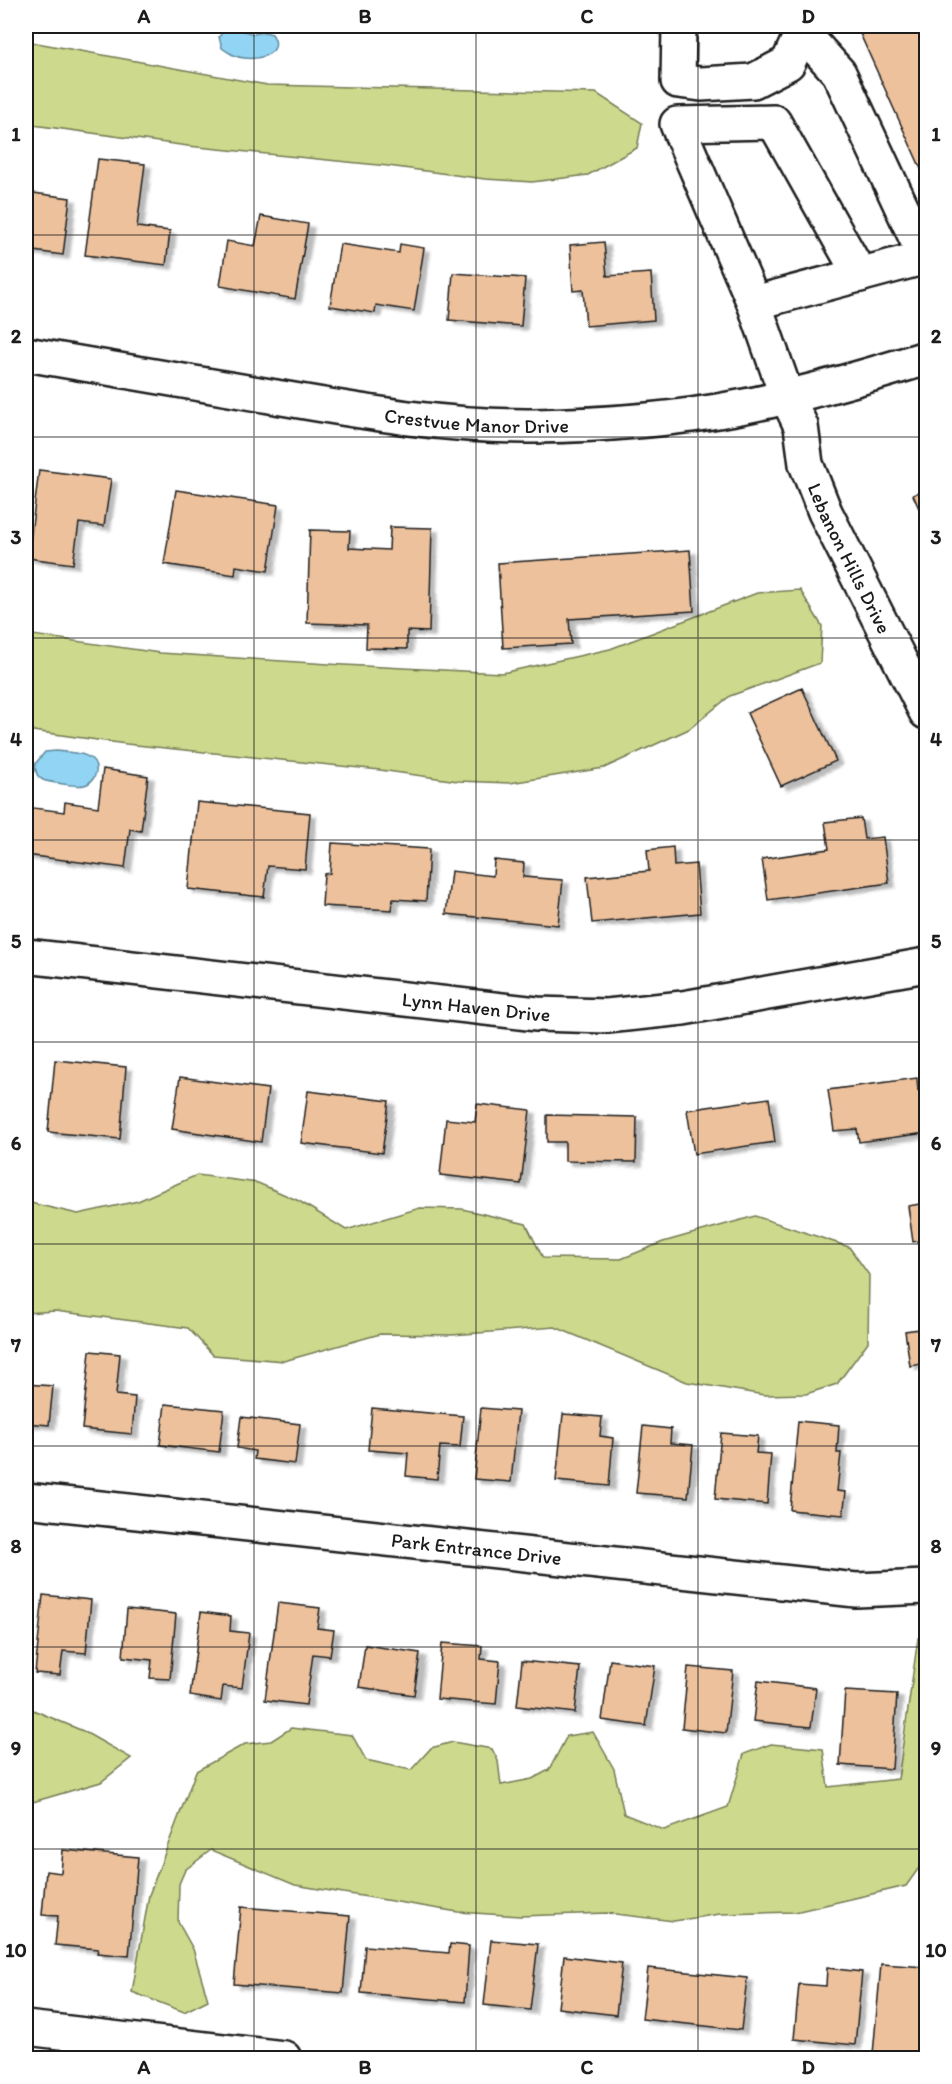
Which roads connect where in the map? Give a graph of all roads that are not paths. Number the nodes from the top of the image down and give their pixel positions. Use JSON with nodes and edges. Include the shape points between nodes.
{"nodes":[{"id":1,"x":679,"y":26,"type":"edge"},
{"id":2,"x":801,"y":29,"type":"edge"},
{"id":3,"x":678,"y":81,"type":"junction"},
{"id":4,"x":677,"y":124,"type":"junction"},
{"id":5,"x":926,"y":257,"type":"edge"},
{"id":6,"x":860,"y":275,"type":"junction"},
{"id":7,"x":754,"y":303,"type":"junction"},
{"id":8,"x":26,"y":354,"type":"edge"},
{"id":9,"x":927,"y":358,"type":"edge"},
{"id":10,"x":786,"y":397,"type":"junction"},
{"id":11,"x":927,"y":712,"type":"edge"},
{"id":12,"x":26,"y":956,"type":"edge"},
{"id":13,"x":927,"y":965,"type":"edge"},
{"id":14,"x":26,"y":1500,"type":"edge"},
{"id":15,"x":927,"y":1587,"type":"edge"},
{"id":16,"x":26,"y":2028,"type":"edge"},
{"id":17,"x":125,"y":2048,"type":"edge"},
{"id":18,"x":284,"y":2058,"type":"edge"}],
"edges":[{"from":1,"to":3,"type":"street"},
{"from":2,"to":3,"type":"street","via":[[788,63],[753,81]]},
{"from":2,"to":5,"type":"street","via":[[839,73]]},
{"from":3,"to":4,"type":"street"},
{"from":4,"to":6,"type":"street","via":[[774,122]]},
{"from":4,"to":7,"type":"street","name":"Lebanon Hills Drive"},
{"from":5,"to":6,"type":"street"},
{"from":6,"to":7,"type":"street"},
{"from":7,"to":10,"type":"street","name":"Lebanon Hills Drive"},
{"from":8,"to":10,"type":"street","name":"Crestvue Manor Drive","via":[[381,416],[466,423],[605,423],[680,416]]},
{"from":9,"to":10,"type":"street","name":"Crestvue Manor Drive"},
{"from":10,"to":11,"type":"street","name":"Lebanon Hills Drive","via":[[801,426],[806,464],[825,512]]},
{"from":12,"to":13,"type":"street","name":"Lynn Haven Drive","via":[[537,1014],[607,1016],[683,1008]]},
{"from":14,"to":15,"type":"street","name":"Park Entrance Drive","via":[[856,1590]]},
{"from":16,"to":17,"type":"street"},
{"from":17,"to":18,"type":"street"}]}
